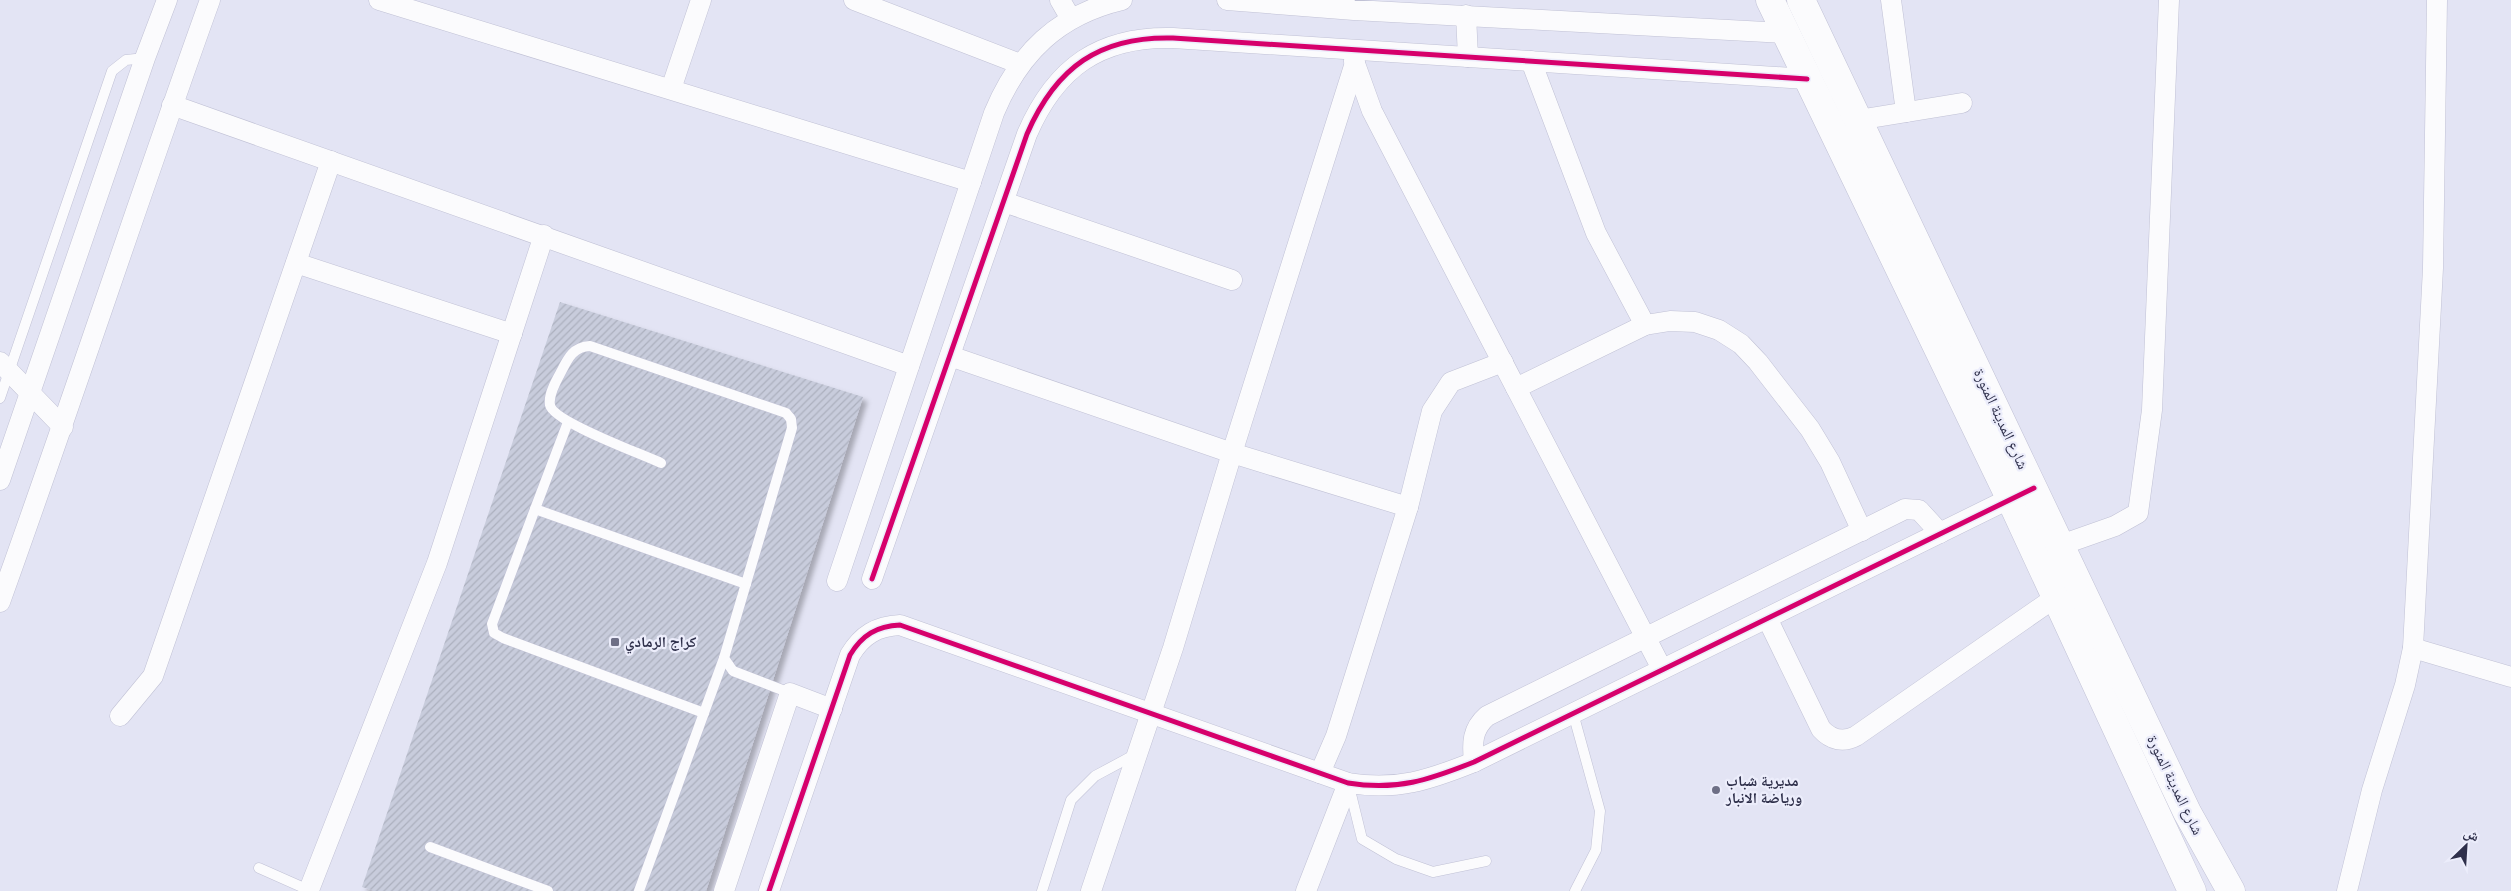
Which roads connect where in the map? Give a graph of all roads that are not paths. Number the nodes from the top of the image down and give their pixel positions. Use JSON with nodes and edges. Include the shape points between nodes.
{"nodes":[{"id":1,"x":167,"y":0,"type":"edge"},
{"id":2,"x":210,"y":0,"type":"edge"},
{"id":3,"x":379,"y":0,"type":"edge"},
{"id":4,"x":701,"y":0,"type":"edge"},
{"id":5,"x":854,"y":0,"type":"edge"},
{"id":6,"x":1060,"y":0,"type":"edge"},
{"id":7,"x":1122,"y":0,"type":"edge"},
{"id":8,"x":1227,"y":0,"type":"edge"},
{"id":9,"x":1536,"y":0,"type":"edge"},
{"id":10,"x":1770,"y":0,"type":"edge"},
{"id":11,"x":1801,"y":0,"type":"edge"},
{"id":12,"x":1891,"y":0,"type":"edge"},
{"id":13,"x":2168,"y":0,"type":"edge"},
{"id":14,"x":2437,"y":0,"type":"edge"},
{"id":15,"x":1352,"y":5,"type":"edge"},
{"id":16,"x":1466,"y":15,"type":"junction"},
{"id":17,"x":1071,"y":18,"type":"junction"},
{"id":18,"x":1544,"y":19,"type":"junction"},
{"id":19,"x":1785,"y":33,"type":"junction"},
{"id":20,"x":1353,"y":56,"type":"junction"},
{"id":21,"x":1468,"y":57,"type":"junction"},
{"id":22,"x":144,"y":58,"type":"junction"},
{"id":23,"x":1531,"y":61,"type":"junction"},
{"id":24,"x":1020,"y":64,"type":"junction"},
{"id":25,"x":1807,"y":79,"type":"junction"},
{"id":26,"x":671,"y":89,"type":"junction"},
{"id":27,"x":1962,"y":103,"type":"dead end"},
{"id":28,"x":172,"y":105,"type":"junction"},
{"id":29,"x":1906,"y":112,"type":"junction"},
{"id":30,"x":1858,"y":120,"type":"junction"},
{"id":31,"x":331,"y":161,"type":"junction"},
{"id":32,"x":971,"y":182,"type":"junction"},
{"id":33,"x":1004,"y":202,"type":"junction"},
{"id":34,"x":544,"y":235,"type":"junction"},
{"id":35,"x":296,"y":263,"type":"junction"},
{"id":36,"x":1232,"y":280,"type":"dead end"},
{"id":37,"x":1645,"y":325,"type":"junction"},
{"id":38,"x":512,"y":334,"type":"junction"},
{"id":39,"x":950,"y":356,"type":"junction"},
{"id":40,"x":1503,"y":362,"type":"junction"},
{"id":41,"x":909,"y":366,"type":"junction"},
{"id":42,"x":5,"y":367,"type":"edge"},
{"id":43,"x":1516,"y":388,"type":"junction"},
{"id":44,"x":30,"y":393,"type":"junction"},
{"id":45,"x":0,"y":398,"type":"edge"},
{"id":46,"x":568,"y":422,"type":"junction"},
{"id":47,"x":63,"y":427,"type":"junction"},
{"id":48,"x":1232,"y":453,"type":"junction"},
{"id":49,"x":661,"y":463,"type":"dead end"},
{"id":50,"x":0,"y":480,"type":"edge"},
{"id":51,"x":2022,"y":493,"type":"junction"},
{"id":52,"x":1408,"y":507,"type":"junction"},
{"id":53,"x":535,"y":510,"type":"junction"},
{"id":54,"x":1862,"y":531,"type":"junction"},
{"id":55,"x":1940,"y":533,"type":"junction"},
{"id":56,"x":2061,"y":545,"type":"junction"},
{"id":57,"x":872,"y":579,"type":"dead end"},
{"id":58,"x":837,"y":581,"type":"dead end"},
{"id":59,"x":746,"y":584,"type":"junction"},
{"id":60,"x":2056,"y":597,"type":"junction"},
{"id":61,"x":0,"y":602,"type":"edge"},
{"id":62,"x":1767,"y":618,"type":"junction"},
{"id":63,"x":1646,"y":638,"type":"junction"},
{"id":64,"x":2413,"y":648,"type":"junction"},
{"id":65,"x":724,"y":658,"type":"junction"},
{"id":66,"x":1662,"y":669,"type":"junction"},
{"id":67,"x":2511,"y":677,"type":"edge"},
{"id":68,"x":790,"y":693,"type":"junction"},
{"id":69,"x":832,"y":709,"type":"junction"},
{"id":70,"x":704,"y":713,"type":"junction"},
{"id":71,"x":1573,"y":713,"type":"junction"},
{"id":72,"x":1152,"y":714,"type":"junction"},
{"id":73,"x":120,"y":716,"type":"dead end"},
{"id":74,"x":1139,"y":752,"type":"junction"},
{"id":75,"x":1474,"y":762,"type":"junction"},
{"id":76,"x":1320,"y":774,"type":"junction"},
{"id":77,"x":1348,"y":783,"type":"junction"},
{"id":78,"x":430,"y":847,"type":"dead end"},
{"id":79,"x":1486,"y":861,"type":"dead end"},
{"id":80,"x":259,"y":868,"type":"dead end"},
{"id":81,"x":310,"y":890,"type":"edge"},
{"id":82,"x":2348,"y":890,"type":"edge"},
{"id":83,"x":548,"y":891,"type":"edge"},
{"id":84,"x":639,"y":891,"type":"edge"},
{"id":85,"x":724,"y":891,"type":"edge"},
{"id":86,"x":769,"y":891,"type":"edge"},
{"id":87,"x":1042,"y":891,"type":"edge"},
{"id":88,"x":1091,"y":891,"type":"edge"},
{"id":89,"x":1306,"y":891,"type":"edge"},
{"id":90,"x":1575,"y":891,"type":"edge"},
{"id":91,"x":2192,"y":891,"type":"edge"},
{"id":92,"x":2231,"y":891,"type":"edge"}],
"edges":[{"from":1,"to":22,"type":"street"},
{"from":2,"to":28,"type":"street"},
{"from":3,"to":26,"type":"street"},
{"from":4,"to":26,"type":"street"},
{"from":5,"to":24,"type":"street"},
{"from":6,"to":17,"type":"street"},
{"from":7,"to":17,"type":"street"},
{"from":8,"to":15,"type":"street"},
{"from":9,"to":18,"type":"street"},
{"from":10,"to":19,"type":"main road","name":"شارع المدينة المنورة"},
{"from":11,"to":30,"type":"main road","name":"شارع المدينة المنورة"},
{"from":12,"to":29,"type":"street"},
{"from":13,"to":56,"type":"street","via":[[2152,410],[2138,513],[2114,526]]},
{"from":14,"to":64,"type":"street","via":[[2434,268]]},
{"from":15,"to":16,"type":"street"},
{"from":16,"to":18,"type":"street"},
{"from":16,"to":21,"type":"street"},
{"from":17,"to":24,"type":"street","via":[[1043,39]]},
{"from":18,"to":19,"type":"street"},
{"from":19,"to":25,"type":"main road","name":"شارع المدينة المنورة"},
{"from":20,"to":21,"type":"street"},
{"from":20,"to":33,"type":"street","via":[[1164,38],[1145,37],[1118,43],[1076,66],[1049,93],[1027,134]]},
{"from":20,"to":40,"type":"street","via":[[1372,111]]},
{"from":20,"to":48,"type":"street"},
{"from":21,"to":23,"type":"street"},
{"from":22,"to":42,"type":"lane","via":[[126,60],[112,71]]},
{"from":22,"to":44,"type":"street"},
{"from":23,"to":25,"type":"street"},
{"from":23,"to":37,"type":"street","via":[[1596,232]]},
{"from":24,"to":32,"type":"street","via":[[994,113]]},
{"from":25,"to":51,"type":"main road","name":"شارع المدينة المنورة"},
{"from":26,"to":32,"type":"street"},
{"from":27,"to":29,"type":"street"},
{"from":28,"to":31,"type":"street"},
{"from":28,"to":47,"type":"street"},
{"from":29,"to":30,"type":"street"},
{"from":30,"to":51,"type":"main road","name":"شارع المدينة المنورة"},
{"from":31,"to":34,"type":"street"},
{"from":31,"to":35,"type":"street"},
{"from":32,"to":41,"type":"street"},
{"from":33,"to":36,"type":"street"},
{"from":33,"to":39,"type":"street"},
{"from":34,"to":38,"type":"street"},
{"from":34,"to":41,"type":"street"},
{"from":35,"to":38,"type":"street"},
{"from":35,"to":73,"type":"street","via":[[153,676]]},
{"from":37,"to":43,"type":"street"},
{"from":37,"to":54,"type":"street","via":[[1695,322],[1719,330],[1741,344],[1810,429],[1830,462]]},
{"from":38,"to":81,"type":"street","via":[[437,563]]},
{"from":39,"to":48,"type":"street"},
{"from":39,"to":57,"type":"street"},
{"from":40,"to":43,"type":"street"},
{"from":40,"to":52,"type":"street","via":[[1452,382],[1432,412]]},
{"from":41,"to":58,"type":"street"},
{"from":42,"to":44,"type":"street"},
{"from":42,"to":45,"type":"lane"},
{"from":43,"to":63,"type":"street"},
{"from":44,"to":47,"type":"street"},
{"from":44,"to":50,"type":"street"},
{"from":46,"to":49,"type":"lane"},
{"from":46,"to":53,"type":"lane"},
{"from":46,"to":59,"type":"lane","via":[[550,408],[549,402],[572,352],[590,346],[786,413],[792,428]]},
{"from":47,"to":61,"type":"street"},
{"from":48,"to":52,"type":"street"},
{"from":48,"to":72,"type":"street"},
{"from":51,"to":55,"type":"street"},
{"from":51,"to":56,"type":"main road","name":"شارع المدينة المنورة"},
{"from":51,"to":60,"type":"main road","name":"شارع المدينة المنورة"},
{"from":52,"to":76,"type":"street","via":[[1336,736]]},
{"from":53,"to":59,"type":"lane"},
{"from":53,"to":70,"type":"lane","via":[[492,624],[494,633]]},
{"from":54,"to":55,"type":"street","via":[[1914,508],[1923,512]]},
{"from":54,"to":63,"type":"street"},
{"from":55,"to":62,"type":"street"},
{"from":56,"to":92,"type":"main road","name":"شارع المدينة المنورة","via":[[2187,812]]},
{"from":59,"to":65,"type":"lane"},
{"from":60,"to":62,"type":"street","via":[[1856,736],[1845,740],[1832,738],[1820,729]]},
{"from":60,"to":91,"type":"main road","name":"شارع المدينة المنورة"},
{"from":62,"to":66,"type":"street"},
{"from":63,"to":66,"type":"street"},
{"from":63,"to":75,"type":"street","via":[[1487,716],[1480,722],[1473,738]]},
{"from":64,"to":67,"type":"street"},
{"from":64,"to":82,"type":"street","via":[[2372,790]]},
{"from":65,"to":68,"type":"lane","via":[[733,671]]},
{"from":65,"to":70,"type":"lane"},
{"from":66,"to":71,"type":"street"},
{"from":68,"to":69,"type":"street"},
{"from":68,"to":85,"type":"street"},
{"from":69,"to":72,"type":"street","via":[[855,646],[871,632],[900,625]]},
{"from":69,"to":86,"type":"street"},
{"from":70,"to":84,"type":"lane"},
{"from":71,"to":75,"type":"street"},
{"from":71,"to":90,"type":"lane","via":[[1600,811],[1596,850]]},
{"from":72,"to":74,"type":"street"},
{"from":72,"to":76,"type":"street"},
{"from":74,"to":87,"type":"lane","via":[[1095,776],[1072,800]]},
{"from":74,"to":88,"type":"street"},
{"from":75,"to":77,"type":"street","via":[[1417,783],[1369,786]]},
{"from":76,"to":77,"type":"street"},
{"from":77,"to":79,"type":"lane","via":[[1362,839],[1396,859],[1432,872]]},
{"from":77,"to":89,"type":"street"},
{"from":78,"to":83,"type":"lane"},
{"from":80,"to":81,"type":"lane"}]}
